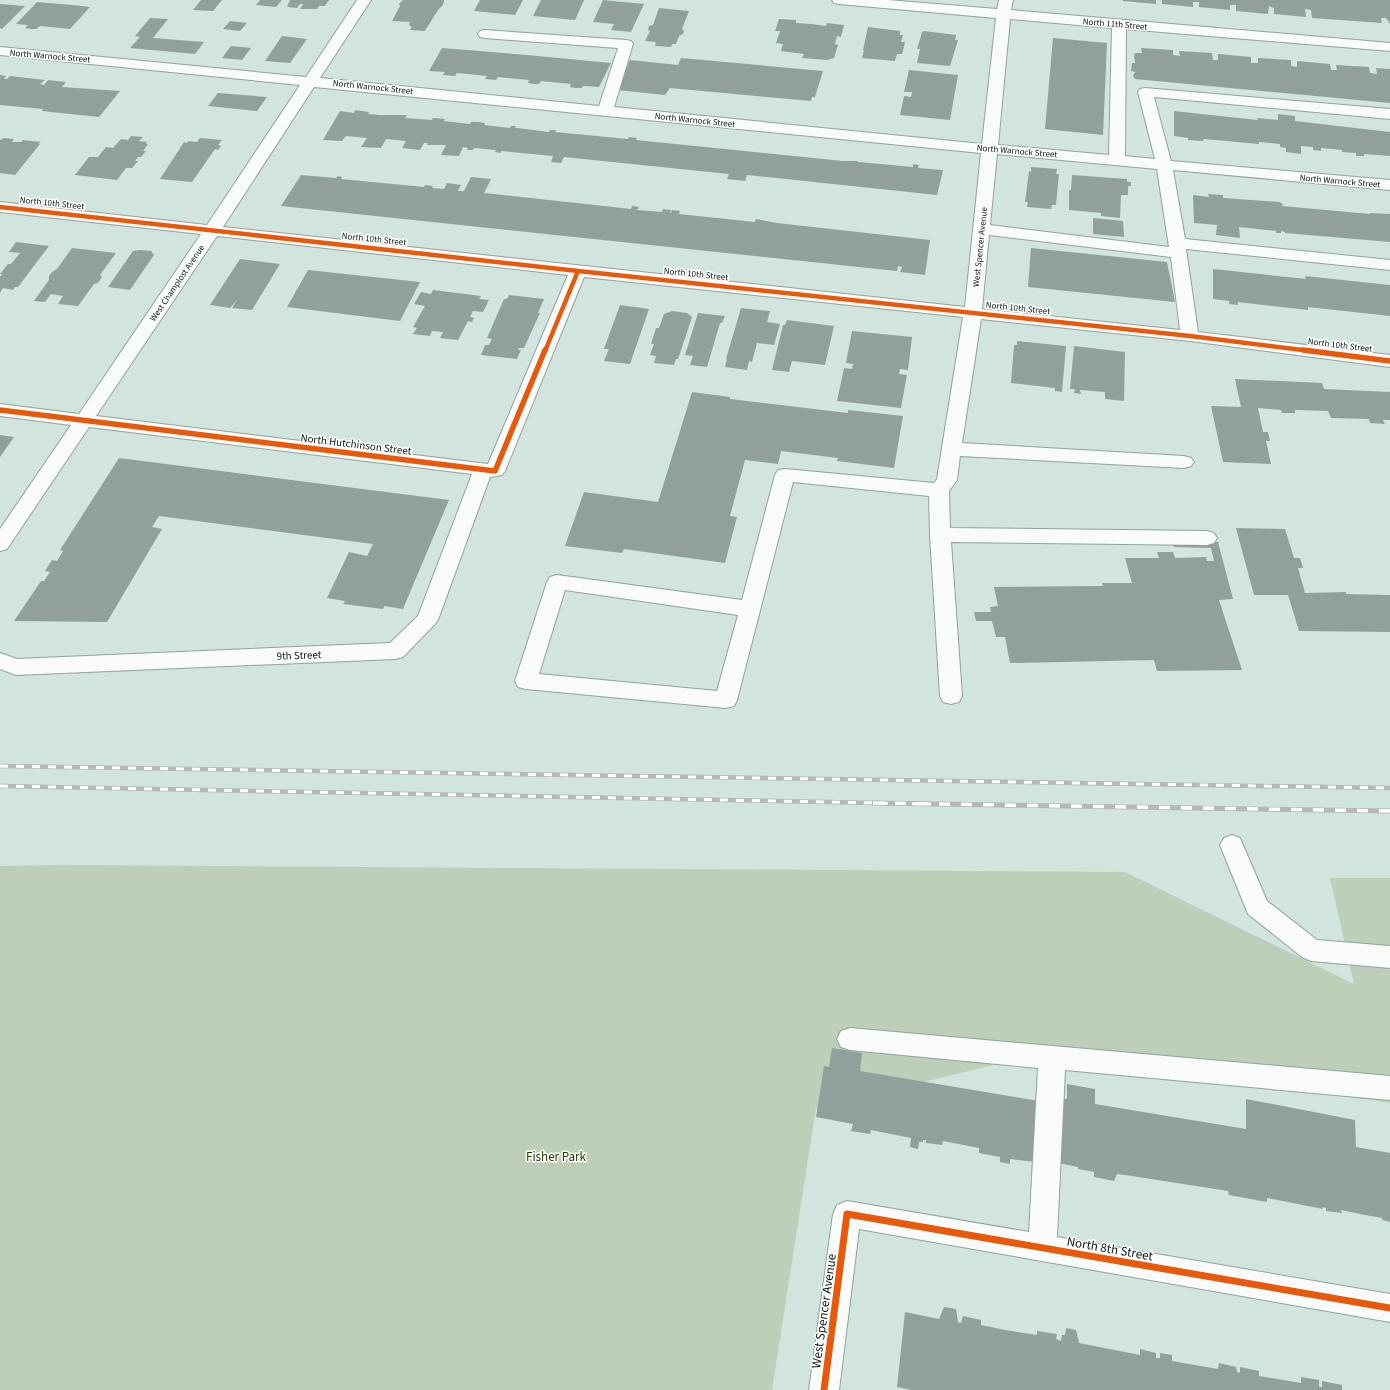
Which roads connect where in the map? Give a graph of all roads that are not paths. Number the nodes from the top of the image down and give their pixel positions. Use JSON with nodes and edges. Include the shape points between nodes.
{"nodes":[{"id":1,"x":364,"y":0,"type":"edge"},
{"id":2,"x":839,"y":0,"type":"edge"},
{"id":3,"x":1005,"y":7,"type":"edge"},
{"id":4,"x":1119,"y":24,"type":"junction"},
{"id":5,"x":485,"y":34,"type":"dead end"},
{"id":6,"x":1390,"y":47,"type":"edge"},
{"id":7,"x":0,"y":51,"type":"edge"},
{"id":8,"x":310,"y":81,"type":"junction"},
{"id":9,"x":605,"y":111,"type":"junction"},
{"id":10,"x":1390,"y":114,"type":"edge"},
{"id":11,"x":989,"y":149,"type":"junction"},
{"id":12,"x":1117,"y":160,"type":"junction"},
{"id":13,"x":1164,"y":164,"type":"junction"},
{"id":14,"x":1390,"y":186,"type":"edge"},
{"id":15,"x":0,"y":207,"type":"edge"},
{"id":16,"x":983,"y":229,"type":"junction"},
{"id":17,"x":212,"y":230,"type":"junction"},
{"id":18,"x":1178,"y":248,"type":"junction"},
{"id":19,"x":1390,"y":265,"type":"edge"},
{"id":20,"x":578,"y":271,"type":"junction"},
{"id":21,"x":973,"y":312,"type":"junction"},
{"id":22,"x":1190,"y":336,"type":"junction"},
{"id":23,"x":1390,"y":361,"type":"edge"},
{"id":24,"x":0,"y":410,"type":"edge"},
{"id":25,"x":84,"y":421,"type":"junction"},
{"id":26,"x":952,"y":450,"type":"junction"},
{"id":27,"x":1184,"y":462,"type":"dead end"},
{"id":28,"x":483,"y":470,"type":"junction"},
{"id":29,"x":939,"y":490,"type":"junction"},
{"id":30,"x":940,"y":535,"type":"junction"},
{"id":31,"x":1207,"y":538,"type":"dead end"},
{"id":32,"x":0,"y":544,"type":"edge"},
{"id":33,"x":750,"y":609,"type":"junction"},
{"id":34,"x":0,"y":660,"type":"edge"},
{"id":35,"x":950,"y":696,"type":"dead end"},
{"id":36,"x":1232,"y":845,"type":"dead end"},
{"id":37,"x":1390,"y":957,"type":"edge"},
{"id":38,"x":850,"y":1040,"type":"dead end"},
{"id":39,"x":1052,"y":1058,"type":"junction"},
{"id":40,"x":1390,"y":1088,"type":"edge"},
{"id":41,"x":845,"y":1234,"type":"joint"},
{"id":42,"x":1042,"y":1248,"type":"junction"},
{"id":43,"x":1390,"y":1308,"type":"edge"},
{"id":44,"x":824,"y":1390,"type":"edge"}],
"edges":[{"from":1,"to":8,"type":"street","name":"West Champlost Avenue"},
{"from":2,"to":3,"type":"street","name":"North 11th Street"},
{"from":3,"to":4,"type":"street","name":"North 11th Street"},
{"from":3,"to":11,"type":"street","name":"West Spencer Avenue"},
{"from":4,"to":6,"type":"street","name":"North 11th Street"},
{"from":4,"to":12,"type":"street"},
{"from":5,"to":9,"type":"street","via":[[626,44]]},
{"from":7,"to":8,"type":"street","name":"North Warnock Street"},
{"from":8,"to":9,"type":"street","name":"North Warnock Street"},
{"from":8,"to":17,"type":"street","name":"West Champlost Avenue"},
{"from":9,"to":11,"type":"street","name":"North Warnock Street"},
{"from":10,"to":13,"type":"street","via":[[1145,92]]},
{"from":11,"to":12,"type":"street","name":"North Warnock Street"},
{"from":11,"to":16,"type":"street","name":"West Spencer Avenue"},
{"from":12,"to":13,"type":"street","name":"North Warnock Street"},
{"from":13,"to":14,"type":"street","name":"North Warnock Street"},
{"from":13,"to":18,"type":"street"},
{"from":15,"to":17,"type":"street","name":"North 10th Street"},
{"from":16,"to":18,"type":"street"},
{"from":16,"to":21,"type":"street","name":"West Spencer Avenue"},
{"from":17,"to":20,"type":"street","name":"North 10th Street"},
{"from":17,"to":25,"type":"street","name":"West Champlost Avenue"},
{"from":18,"to":19,"type":"street"},
{"from":18,"to":22,"type":"street"},
{"from":20,"to":21,"type":"street","name":"North 10th Street"},
{"from":20,"to":28,"type":"street","name":"North Hutchinson Street","via":[[495,471]]},
{"from":21,"to":22,"type":"street","name":"North 10th Street"},
{"from":21,"to":26,"type":"street","name":"West Spencer Avenue"},
{"from":22,"to":23,"type":"street","name":"North 10th Street"},
{"from":24,"to":25,"type":"street","name":"North Hutchinson Street"},
{"from":25,"to":28,"type":"street","name":"North Hutchinson Street"},
{"from":25,"to":32,"type":"street","name":"West Champlost Avenue"},
{"from":26,"to":27,"type":"street"},
{"from":26,"to":29,"type":"street","name":"West Spencer Avenue","via":[[947,480]]},
{"from":28,"to":34,"type":"street","name":"9th Street","via":[[427,620],[395,652],[16,667]]},
{"from":29,"to":30,"type":"street"},
{"from":29,"to":33,"type":"street","via":[[785,475]]},
{"from":30,"to":31,"type":"street"},
{"from":30,"to":35,"type":"street"},
{"from":33,"to":33,"type":"street","via":[[726,700],[526,681],[556,582]]},
{"from":36,"to":37,"type":"street","via":[[1257,907],[1311,950]]},
{"from":38,"to":39,"type":"street"},
{"from":39,"to":40,"type":"street"},
{"from":39,"to":42,"type":"street"},
{"from":41,"to":42,"type":"street","name":"North 8th Street","via":[[847,1214]]},
{"from":41,"to":44,"type":"street","name":"West Spencer Avenue"},
{"from":42,"to":43,"type":"street","name":"North 8th Street"}]}
